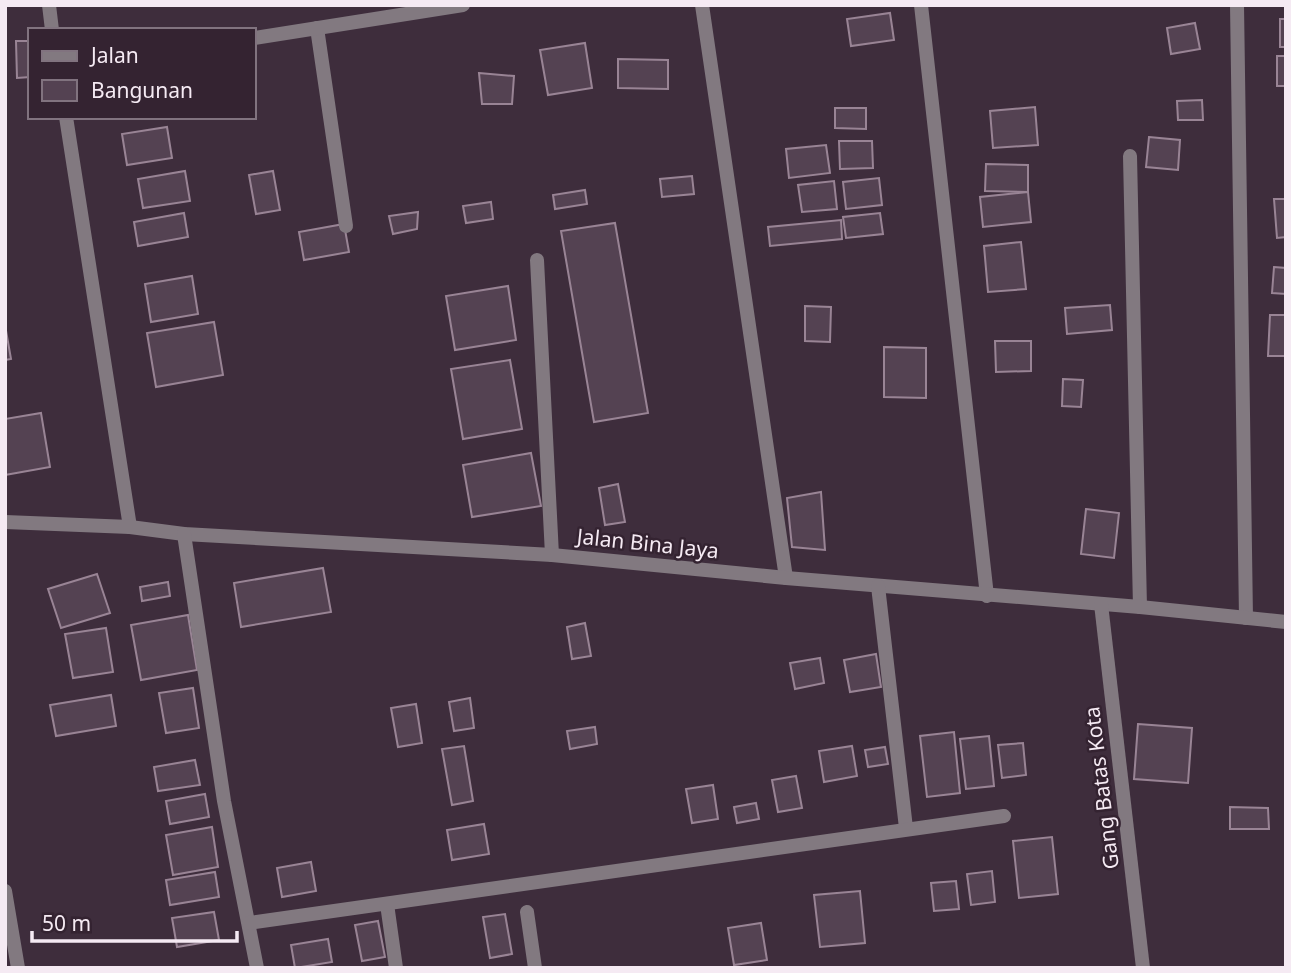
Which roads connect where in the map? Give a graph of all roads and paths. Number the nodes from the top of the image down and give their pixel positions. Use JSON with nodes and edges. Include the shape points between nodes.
{"nodes":[{"id":1,"x":49,"y":5,"type":"edge"},
{"id":2,"x":463,"y":5,"type":"edge"},
{"id":3,"x":702,"y":5,"type":"edge"},
{"id":4,"x":921,"y":5,"type":"edge"},
{"id":5,"x":1237,"y":5,"type":"edge"},
{"id":6,"x":52,"y":28,"type":"edge"},
{"id":7,"x":317,"y":28,"type":"junction"},
{"id":8,"x":256,"y":38,"type":"edge"},
{"id":9,"x":66,"y":119,"type":"edge"},
{"id":10,"x":1130,"y":156,"type":"dead end"},
{"id":11,"x":346,"y":226,"type":"dead end"},
{"id":12,"x":537,"y":260,"type":"dead end"},
{"id":13,"x":5,"y":522,"type":"edge"},
{"id":14,"x":130,"y":527,"type":"junction"},
{"id":15,"x":184,"y":534,"type":"junction"},
{"id":16,"x":552,"y":555,"type":"junction"},
{"id":17,"x":786,"y":578,"type":"junction"},
{"id":18,"x":878,"y":586,"type":"junction"},
{"id":19,"x":987,"y":596,"type":"junction"},
{"id":20,"x":1101,"y":604,"type":"junction"},
{"id":21,"x":1140,"y":607,"type":"junction"},
{"id":22,"x":1245,"y":618,"type":"junction"},
{"id":23,"x":1286,"y":622,"type":"edge"},
{"id":24,"x":1004,"y":816,"type":"dead end"},
{"id":25,"x":906,"y":828,"type":"junction"},
{"id":26,"x":5,"y":891,"type":"edge"},
{"id":27,"x":387,"y":904,"type":"junction"},
{"id":28,"x":527,"y":912,"type":"dead end"},
{"id":29,"x":249,"y":923,"type":"junction"},
{"id":30,"x":18,"y":968,"type":"edge"},
{"id":31,"x":257,"y":968,"type":"edge"},
{"id":32,"x":396,"y":968,"type":"edge"},
{"id":33,"x":535,"y":968,"type":"edge"},
{"id":34,"x":1143,"y":968,"type":"edge"}],
"edges":[{"from":1,"to":6,"type":"street"},
{"from":2,"to":7,"type":"street"},
{"from":3,"to":17,"type":"street"},
{"from":4,"to":19,"type":"street"},
{"from":5,"to":22,"type":"street"},
{"from":7,"to":8,"type":"street"},
{"from":7,"to":11,"type":"street"},
{"from":9,"to":14,"type":"street"},
{"from":10,"to":21,"type":"street"},
{"from":12,"to":16,"type":"street"},
{"from":13,"to":14,"type":"street","name":"Jalan Bina Jaya"},
{"from":14,"to":15,"type":"street","name":"Jalan Bina Jaya"},
{"from":15,"to":16,"type":"street","name":"Jalan Bina Jaya"},
{"from":15,"to":29,"type":"street","via":[[224,801]]},
{"from":16,"to":17,"type":"street","name":"Jalan Bina Jaya"},
{"from":17,"to":18,"type":"street","name":"Jalan Bina Jaya"},
{"from":18,"to":19,"type":"street","name":"Jalan Bina Jaya"},
{"from":18,"to":25,"type":"street"},
{"from":19,"to":20,"type":"street","name":"Jalan Bina Jaya"},
{"from":20,"to":21,"type":"street","name":"Jalan Bina Jaya"},
{"from":20,"to":34,"type":"street","name":"Gang Batas Kota"},
{"from":21,"to":22,"type":"street","name":"Jalan Bina Jaya"},
{"from":22,"to":23,"type":"street","name":"Jalan Bina Jaya"},
{"from":24,"to":25,"type":"street"},
{"from":25,"to":27,"type":"street"},
{"from":26,"to":30,"type":"street"},
{"from":27,"to":29,"type":"street"},
{"from":27,"to":32,"type":"street"},
{"from":28,"to":33,"type":"street"},
{"from":29,"to":31,"type":"street"}]}
